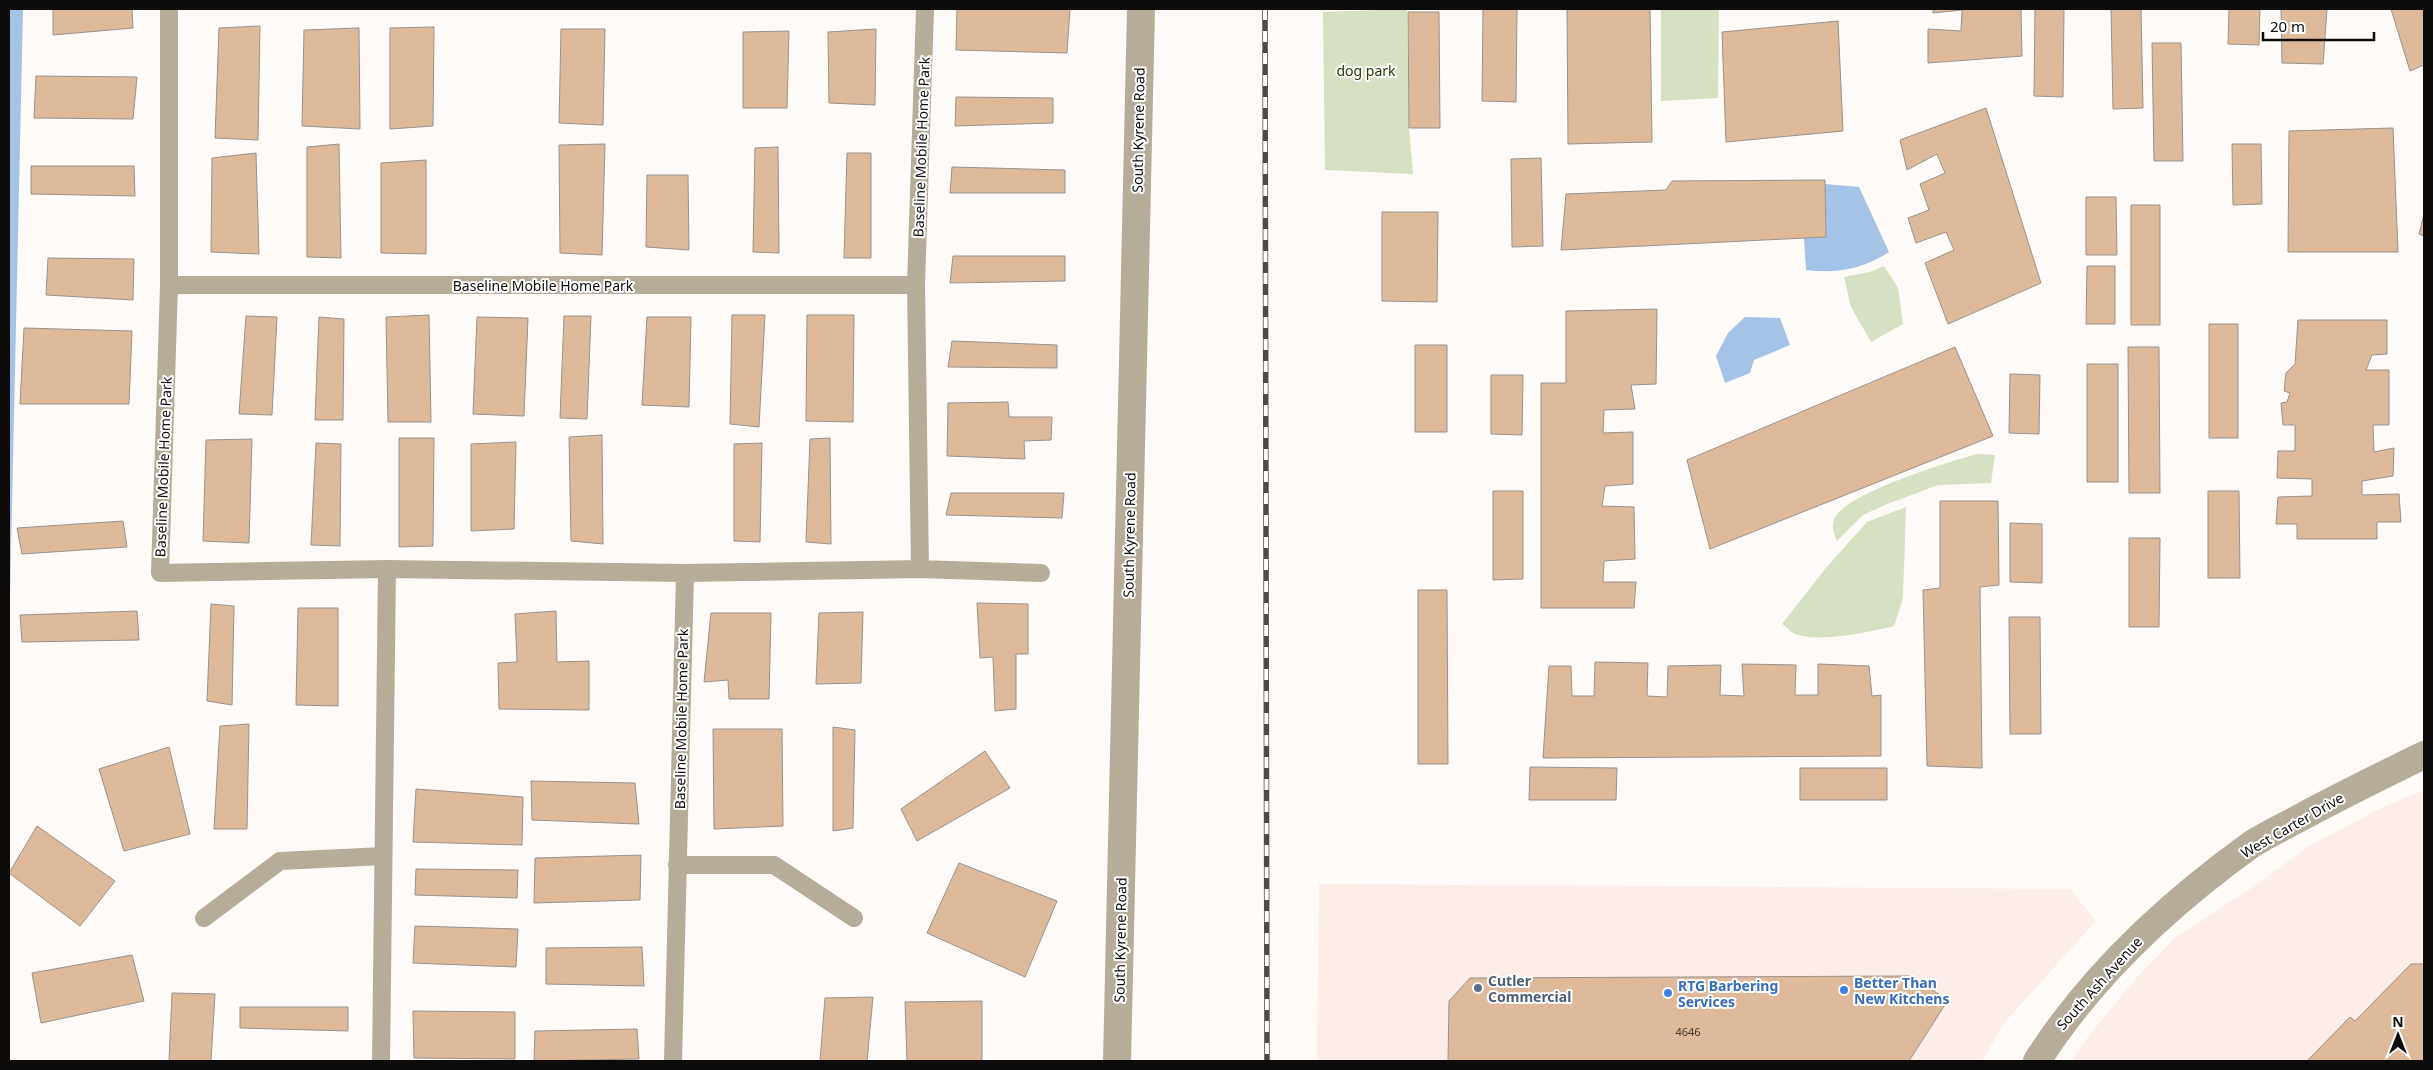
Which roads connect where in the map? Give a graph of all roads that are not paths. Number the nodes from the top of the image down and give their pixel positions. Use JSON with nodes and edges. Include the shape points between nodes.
{"nodes":[{"id":1,"x":169,"y":9,"type":"edge"},
{"id":2,"x":925,"y":9,"type":"edge"},
{"id":3,"x":1141,"y":9,"type":"edge"},
{"id":4,"x":169,"y":285,"type":"junction"},
{"id":5,"x":916,"y":285,"type":"junction"},
{"id":6,"x":387,"y":569,"type":"junction"},
{"id":7,"x":920,"y":569,"type":"junction"},
{"id":8,"x":685,"y":573,"type":"junction"},
{"id":9,"x":1041,"y":573,"type":"dead end"},
{"id":10,"x":2424,"y":755,"type":"edge"},
{"id":11,"x":383,"y":856,"type":"junction"},
{"id":12,"x":677,"y":865,"type":"junction"},
{"id":13,"x":204,"y":918,"type":"dead end"},
{"id":14,"x":854,"y":918,"type":"dead end"},
{"id":15,"x":2147,"y":930,"type":"joint"},
{"id":16,"x":381,"y":1061,"type":"edge"},
{"id":17,"x":673,"y":1061,"type":"edge"},
{"id":18,"x":1117,"y":1061,"type":"edge"},
{"id":19,"x":2036,"y":1061,"type":"edge"}],
"edges":[{"from":1,"to":4,"type":"lane","name":"Baseline Mobile Home Park"},
{"from":2,"to":5,"type":"lane","name":"Baseline Mobile Home Park"},
{"from":3,"to":18,"type":"street","name":"South Kyrene Road"},
{"from":4,"to":5,"type":"lane","name":"Baseline Mobile Home Park"},
{"from":4,"to":6,"type":"lane","name":"Baseline Mobile Home Park","via":[[160,573]]},
{"from":5,"to":7,"type":"lane","name":"Baseline Mobile Home Park"},
{"from":6,"to":8,"type":"lane","name":"Baseline Mobile Home Park"},
{"from":6,"to":11,"type":"lane"},
{"from":7,"to":8,"type":"lane","name":"Baseline Mobile Home Park"},
{"from":7,"to":9,"type":"lane","name":"Baseline Mobile Home Park"},
{"from":8,"to":12,"type":"lane","name":"Baseline Mobile Home Park"},
{"from":10,"to":15,"type":"street","name":"West Carter Drive","via":[[2340,796],[2254,844]]},
{"from":11,"to":13,"type":"lane","via":[[280,861]]},
{"from":11,"to":16,"type":"lane"},
{"from":12,"to":14,"type":"lane","via":[[774,865]]},
{"from":12,"to":17,"type":"lane","name":"Baseline Mobile Home Park"},
{"from":15,"to":19,"type":"street","name":"South Ash Avenue","via":[[2060,1025]]}]}
